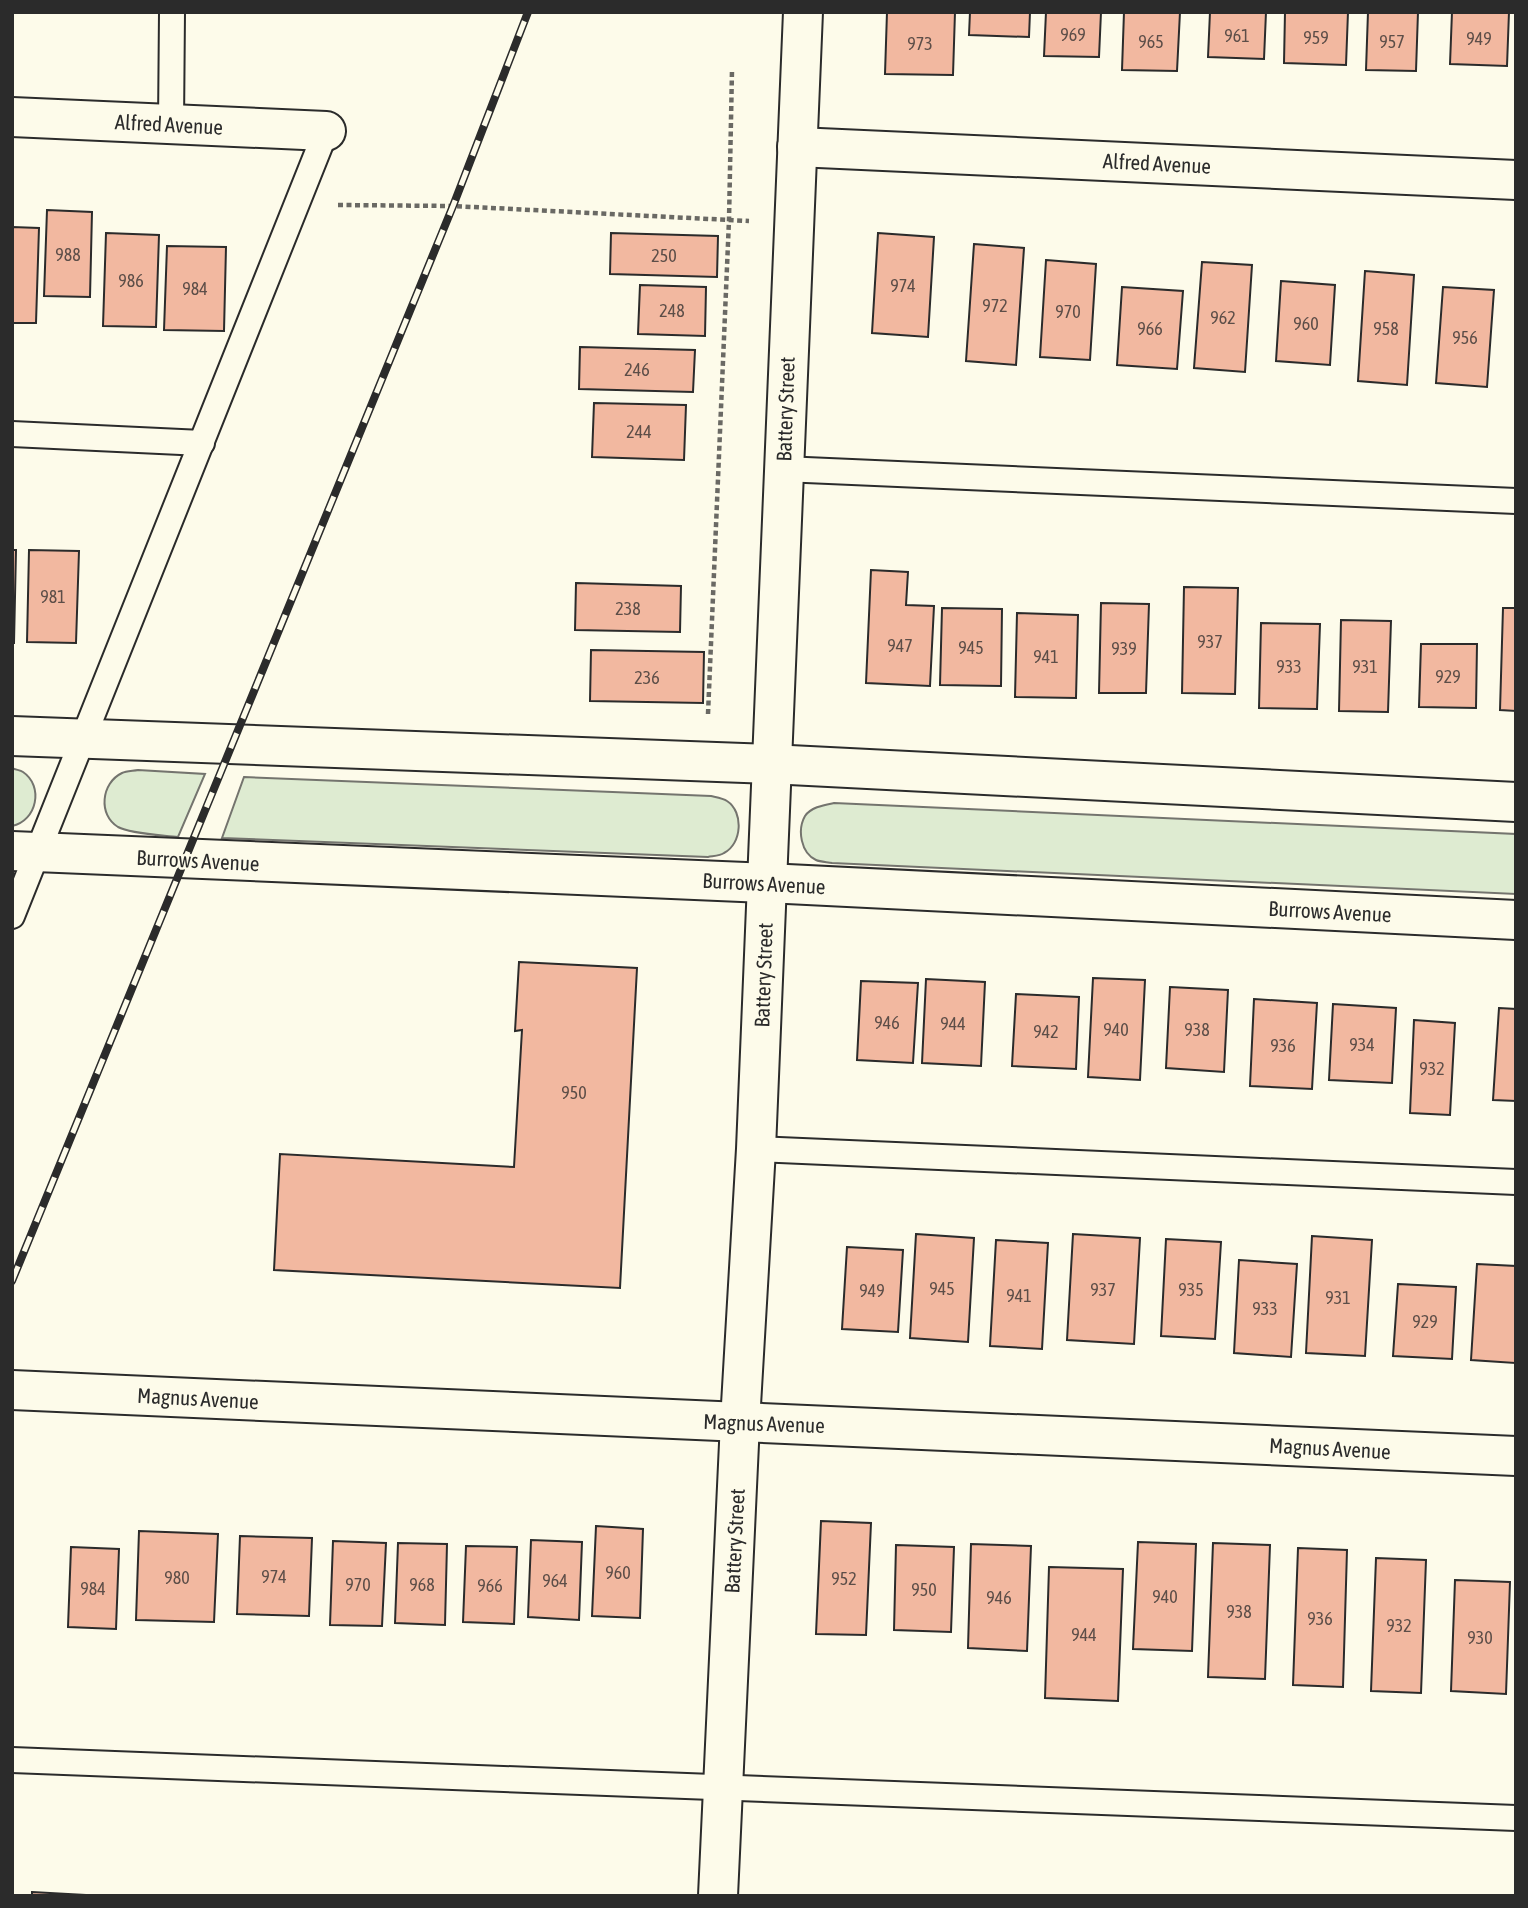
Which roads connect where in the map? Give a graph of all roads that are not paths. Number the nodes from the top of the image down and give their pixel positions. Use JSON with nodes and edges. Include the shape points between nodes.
{"nodes":[{"id":1,"x":172,"y":12,"type":"edge"},
{"id":2,"x":803,"y":12,"type":"edge"},
{"id":3,"x":12,"y":117,"type":"edge"},
{"id":4,"x":171,"y":124,"type":"junction"},
{"id":5,"x":326,"y":131,"type":"joint"},
{"id":6,"x":797,"y":147,"type":"junction"},
{"id":7,"x":1516,"y":180,"type":"edge"},
{"id":8,"x":12,"y":434,"type":"edge"},
{"id":9,"x":202,"y":443,"type":"junction"},
{"id":10,"x":783,"y":469,"type":"junction"},
{"id":11,"x":1516,"y":501,"type":"edge"},
{"id":12,"x":12,"y":736,"type":"edge"},
{"id":13,"x":83,"y":740,"type":"junction"},
{"id":14,"x":770,"y":764,"type":"junction"},
{"id":15,"x":1516,"y":802,"type":"edge"},
{"id":16,"x":25,"y":852,"type":"edge"},
{"id":17,"x":767,"y":883,"type":"junction"},
{"id":18,"x":12,"y":916,"type":"edge"},
{"id":19,"x":1516,"y":920,"type":"edge"},
{"id":20,"x":756,"y":1149,"type":"junction"},
{"id":21,"x":1516,"y":1182,"type":"edge"},
{"id":22,"x":12,"y":1390,"type":"edge"},
{"id":23,"x":740,"y":1422,"type":"junction"},
{"id":24,"x":1516,"y":1456,"type":"edge"},
{"id":25,"x":12,"y":1760,"type":"edge"},
{"id":26,"x":722,"y":1787,"type":"junction"},
{"id":27,"x":1516,"y":1818,"type":"edge"},
{"id":28,"x":719,"y":1896,"type":"edge"}],
"edges":[{"from":1,"to":4,"type":"lane"},
{"from":2,"to":6,"type":"street","name":"Battery Street"},
{"from":3,"to":4,"type":"street","name":"Alfred Avenue"},
{"from":4,"to":5,"type":"street","name":"Alfred Avenue"},
{"from":5,"to":9,"type":"lane"},
{"from":6,"to":7,"type":"street","name":"Alfred Avenue"},
{"from":6,"to":10,"type":"street","name":"Battery Street"},
{"from":8,"to":9,"type":"lane"},
{"from":9,"to":13,"type":"lane"},
{"from":10,"to":11,"type":"lane"},
{"from":10,"to":14,"type":"street","name":"Battery Street"},
{"from":12,"to":13,"type":"street"},
{"from":13,"to":14,"type":"street"},
{"from":13,"to":16,"type":"lane"},
{"from":14,"to":15,"type":"street"},
{"from":14,"to":17,"type":"street","name":"Battery Street"},
{"from":16,"to":17,"type":"street","name":"Burrows Avenue"},
{"from":16,"to":18,"type":"lane"},
{"from":17,"to":19,"type":"street","name":"Burrows Avenue"},
{"from":17,"to":20,"type":"street","name":"Battery Street"},
{"from":20,"to":21,"type":"lane"},
{"from":20,"to":23,"type":"street","name":"Battery Street"},
{"from":22,"to":23,"type":"street","name":"Magnus Avenue"},
{"from":23,"to":24,"type":"street","name":"Magnus Avenue"},
{"from":23,"to":26,"type":"street","name":"Battery Street"},
{"from":25,"to":26,"type":"lane"},
{"from":26,"to":27,"type":"lane"},
{"from":26,"to":28,"type":"street","name":"Battery Street"}]}
